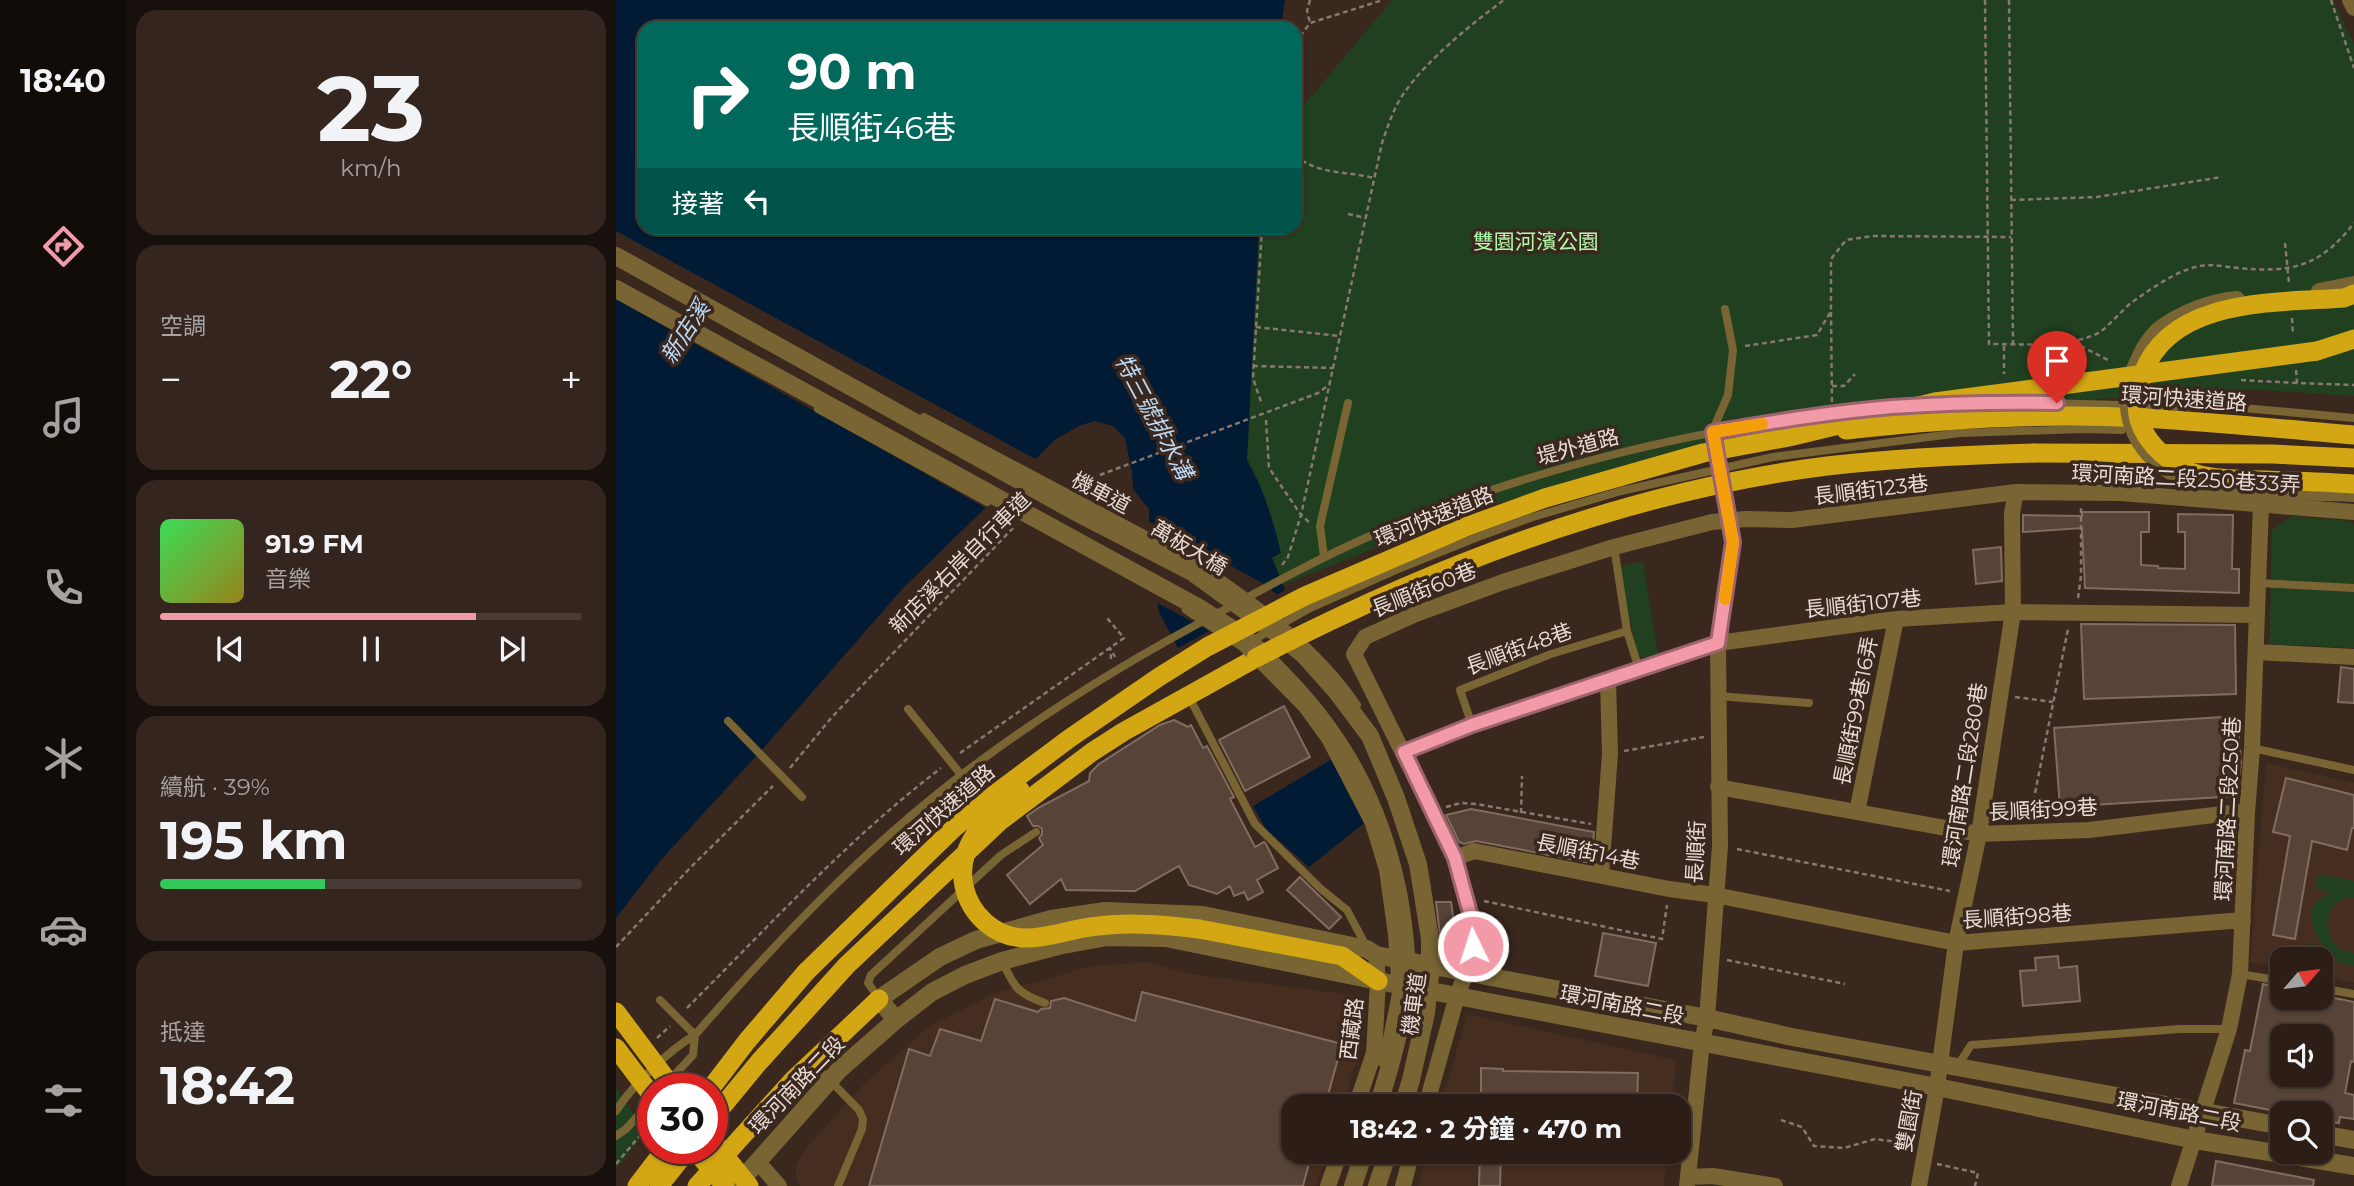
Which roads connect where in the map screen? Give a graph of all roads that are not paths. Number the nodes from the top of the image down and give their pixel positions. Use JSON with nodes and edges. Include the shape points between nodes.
{"nodes":[{"id":1,"x":2350,"y":0,"type":"edge"},
{"id":2,"x":2354,"y":8,"type":"edge"},
{"id":3,"x":616,"y":249,"type":"edge"},
{"id":4,"x":616,"y":256,"type":"edge"},
{"id":5,"x":2354,"y":284,"type":"edge"},
{"id":6,"x":616,"y":289,"type":"edge"},
{"id":7,"x":2354,"y":294,"type":"edge"},
{"id":8,"x":616,"y":298,"type":"edge"},
{"id":9,"x":1725,"y":309,"type":"dead end"},
{"id":10,"x":2354,"y":339,"type":"edge"},
{"id":11,"x":1348,"y":403,"type":"dead end"},
{"id":12,"x":2354,"y":418,"type":"edge"},
{"id":13,"x":2122,"y":430,"type":"dead end"},
{"id":14,"x":1713,"y":432,"type":"junction"},
{"id":15,"x":2354,"y":435,"type":"edge"},
{"id":16,"x":1789,"y":437,"type":"junction"},
{"id":17,"x":2354,"y":458,"type":"edge"},
{"id":18,"x":1720,"y":468,"type":"junction"},
{"id":19,"x":2354,"y":484,"type":"edge"},
{"id":20,"x":2016,"y":492,"type":"junction"},
{"id":21,"x":2354,"y":494,"type":"edge"},
{"id":22,"x":2261,"y":504,"type":"junction"},
{"id":23,"x":2354,"y":512,"type":"edge"},
{"id":24,"x":1730,"y":520,"type":"junction"},
{"id":25,"x":1614,"y":547,"type":"junction"},
{"id":26,"x":1324,"y":557,"type":"junction"},
{"id":27,"x":2258,"y":583,"type":"junction"},
{"id":28,"x":2354,"y":588,"type":"edge"},
{"id":29,"x":2013,"y":612,"type":"junction"},
{"id":30,"x":2257,"y":615,"type":"junction"},
{"id":31,"x":1896,"y":619,"type":"junction"},
{"id":32,"x":1627,"y":631,"type":"junction"},
{"id":33,"x":1718,"y":643,"type":"junction"},
{"id":34,"x":1256,"y":648,"type":"junction"},
{"id":35,"x":2256,"y":652,"type":"junction"},
{"id":36,"x":2354,"y":657,"type":"edge"},
{"id":37,"x":1639,"y":669,"type":"junction"},
{"id":38,"x":1159,"y":677,"type":"junction"},
{"id":39,"x":1608,"y":680,"type":"junction"},
{"id":40,"x":1187,"y":695,"type":"junction"},
{"id":41,"x":1718,"y":696,"type":"junction"},
{"id":42,"x":1809,"y":703,"type":"dead end"},
{"id":43,"x":908,"y":709,"type":"dead end"},
{"id":44,"x":728,"y":721,"type":"dead end"},
{"id":45,"x":1472,"y":725,"type":"junction"},
{"id":46,"x":2252,"y":748,"type":"junction"},
{"id":47,"x":1404,"y":752,"type":"junction"},
{"id":48,"x":2354,"y":770,"type":"edge"},
{"id":49,"x":961,"y":775,"type":"junction"},
{"id":50,"x":1718,"y":787,"type":"junction"},
{"id":51,"x":802,"y":797,"type":"dead end"},
{"id":52,"x":986,"y":806,"type":"junction"},
{"id":53,"x":2247,"y":811,"type":"junction"},
{"id":54,"x":1857,"y":812,"type":"junction"},
{"id":55,"x":999,"y":822,"type":"junction"},
{"id":56,"x":1036,"y":832,"type":"dead end"},
{"id":57,"x":1979,"y":834,"type":"junction"},
{"id":58,"x":1455,"y":858,"type":"junction"},
{"id":59,"x":1601,"y":875,"type":"junction"},
{"id":60,"x":1715,"y":894,"type":"junction"},
{"id":61,"x":1105,"y":911,"type":"junction"},
{"id":62,"x":2243,"y":920,"type":"junction"},
{"id":63,"x":1107,"y":937,"type":"junction"},
{"id":64,"x":832,"y":942,"type":"dead end"},
{"id":65,"x":1956,"y":943,"type":"junction"},
{"id":66,"x":1372,"y":952,"type":"junction"},
{"id":67,"x":1002,"y":961,"type":"junction"},
{"id":68,"x":1467,"y":973,"type":"junction"},
{"id":69,"x":2240,"y":974,"type":"junction"},
{"id":70,"x":2270,"y":979,"type":"edge"},
{"id":71,"x":1378,"y":981,"type":"junction"},
{"id":72,"x":2333,"y":990,"type":"edge"},
{"id":73,"x":2354,"y":994,"type":"edge"},
{"id":74,"x":1457,"y":996,"type":"junction"},
{"id":75,"x":879,"y":999,"type":"junction"},
{"id":76,"x":660,"y":1000,"type":"dead end"},
{"id":77,"x":1045,"y":1003,"type":"dead end"},
{"id":78,"x":616,"y":1012,"type":"edge"},
{"id":79,"x":1707,"y":1018,"type":"junction"},
{"id":80,"x":896,"y":1020,"type":"junction"},
{"id":81,"x":2229,"y":1029,"type":"junction"},
{"id":82,"x":695,"y":1035,"type":"junction"},
{"id":83,"x":1702,"y":1043,"type":"junction"},
{"id":84,"x":616,"y":1048,"type":"edge"},
{"id":85,"x":812,"y":1062,"type":"junction"},
{"id":86,"x":1938,"y":1063,"type":"junction"},
{"id":87,"x":1956,"y":1067,"type":"junction"},
{"id":88,"x":662,"y":1073,"type":"edge"},
{"id":89,"x":676,"y":1073,"type":"edge"},
{"id":90,"x":722,"y":1073,"type":"edge"},
{"id":91,"x":637,"y":1076,"type":"edge"},
{"id":92,"x":830,"y":1080,"type":"junction"},
{"id":93,"x":1937,"y":1087,"type":"junction"},
{"id":94,"x":1360,"y":1094,"type":"edge"},
{"id":95,"x":1373,"y":1094,"type":"edge"},
{"id":96,"x":1382,"y":1094,"type":"edge"},
{"id":97,"x":1407,"y":1094,"type":"edge"},
{"id":98,"x":1412,"y":1094,"type":"edge"},
{"id":99,"x":1429,"y":1094,"type":"edge"},
{"id":100,"x":728,"y":1100,"type":"edge"},
{"id":101,"x":616,"y":1111,"type":"edge"},
{"id":102,"x":2203,"y":1111,"type":"junction"},
{"id":103,"x":637,"y":1116,"type":"edge"},
{"id":104,"x":2270,"y":1124,"type":"edge"},
{"id":105,"x":616,"y":1136,"type":"edge"},
{"id":106,"x":2333,"y":1136,"type":"edge"},
{"id":107,"x":2195,"y":1140,"type":"junction"},
{"id":108,"x":2354,"y":1140,"type":"edge"},
{"id":109,"x":728,"y":1160,"type":"edge"},
{"id":110,"x":757,"y":1161,"type":"junction"},
{"id":111,"x":654,"y":1164,"type":"edge"},
{"id":112,"x":678,"y":1164,"type":"edge"},
{"id":113,"x":705,"y":1164,"type":"edge"},
{"id":114,"x":1336,"y":1164,"type":"edge"},
{"id":115,"x":1352,"y":1164,"type":"edge"},
{"id":116,"x":1360,"y":1164,"type":"edge"},
{"id":117,"x":1384,"y":1164,"type":"edge"},
{"id":118,"x":1391,"y":1164,"type":"edge"},
{"id":119,"x":1409,"y":1164,"type":"edge"},
{"id":120,"x":2354,"y":1166,"type":"edge"},
{"id":121,"x":1688,"y":1182,"type":"edge"},
{"id":122,"x":637,"y":1186,"type":"edge"},
{"id":123,"x":659,"y":1186,"type":"edge"},
{"id":124,"x":697,"y":1186,"type":"edge"},
{"id":125,"x":724,"y":1186,"type":"edge"},
{"id":126,"x":736,"y":1186,"type":"edge"},
{"id":127,"x":749,"y":1186,"type":"edge"},
{"id":128,"x":779,"y":1186,"type":"edge"},
{"id":129,"x":838,"y":1186,"type":"edge"},
{"id":130,"x":1328,"y":1186,"type":"edge"},
{"id":131,"x":1345,"y":1186,"type":"edge"},
{"id":132,"x":1353,"y":1186,"type":"edge"},
{"id":133,"x":1377,"y":1186,"type":"edge"},
{"id":134,"x":1384,"y":1186,"type":"edge"},
{"id":135,"x":1403,"y":1186,"type":"edge"},
{"id":136,"x":1775,"y":1186,"type":"edge"},
{"id":137,"x":1919,"y":1186,"type":"edge"},
{"id":138,"x":2179,"y":1186,"type":"edge"}],
"edges":[{"from":1,"to":2,"type":"street"},
{"from":3,"to":98,"type":"lane","name":"機車道","bridge":true,"via":[[1197,562],[1311,649],[1376,734],[1427,866],[1438,955],[1429,1036]]},
{"from":4,"to":97,"type":"street","name":"萬板大橋","bridge":true,"via":[[1192,572],[1304,655],[1370,736],[1418,864],[1430,939],[1430,976]]},
{"from":5,"to":21,"type":"street","bridge":true,"via":[[2230,299],[2178,317],[2144,348],[2126,395],[2129,421],[2141,447],[2158,465],[2201,487]]},
{"from":6,"to":96,"type":"street","bridge":true,"via":[[1201,609],[1246,639],[1309,701],[1361,780],[1379,821],[1400,902],[1405,996]]},
{"from":7,"to":19,"type":"highway","bridge":true,"via":[[2211,313],[2162,341],[2146,364],[2136,392],[2140,421],[2152,445],[2176,465],[2199,475]]},
{"from":8,"to":95,"type":"lane","name":"機車道","bridge":true,"via":[[1186,610],[1242,647],[1302,708],[1350,785],[1369,824],[1383,870],[1396,993]]},
{"from":9,"to":14,"type":"lane","via":[[1733,350],[1728,395]]},
{"from":10,"to":16,"type":"highway","bridge":true,"via":[[2316,351],[1935,402]]},
{"from":11,"to":26,"type":"lane","via":[[1320,526]]},
{"from":12,"to":14,"type":"lane","name":"堤外道路","via":[[2243,408],[2004,402],[1891,407]]},
{"from":13,"to":18,"type":"lane","via":[[1960,433]]},
{"from":14,"to":18,"type":"lane"},
{"from":14,"to":26,"type":"lane","name":"堤外道路","via":[[1578,463],[1453,503]]},
{"from":15,"to":16,"type":"highway","name":"環河快速道路","bridge":true,"via":[[2067,416],[1937,419]]},
{"from":16,"to":38,"type":"highway","name":"環河快速道路","bridge":true,"via":[[1621,475],[1468,526],[1305,596]]},
{"from":17,"to":34,"type":"highway","bridge":true,"via":[[1953,455],[1732,482],[1557,528]]},
{"from":18,"to":24,"type":"lane"},
{"from":18,"to":34,"type":"lane","via":[[1621,491],[1478,537],[1323,603]]},
{"from":20,"to":22,"type":"street","name":"環河南路二段250巷33弄","via":[[2121,493]]},
{"from":20,"to":24,"type":"street","name":"長順街123巷","via":[[1792,520]]},
{"from":20,"to":29,"type":"street","name":"環河南路二段280巷"},
{"from":22,"to":23,"type":"street","name":"環河南路二段250巷33弄"},
{"from":22,"to":27,"type":"street","name":"環河南路二段250巷"},
{"from":24,"to":25,"type":"street","name":"長順街60巷"},
{"from":24,"to":33,"type":"street","name":"長順街","via":[[1733,542]]},
{"from":25,"to":32,"type":"lane"},
{"from":25,"to":47,"type":"street","name":"長順街60巷","via":[[1503,582],[1364,637],[1354,654]]},
{"from":26,"to":49,"type":"lane","name":"堤外道路","bridge":true,"via":[[1113,670]]},
{"from":27,"to":28,"type":"lane"},
{"from":27,"to":30,"type":"street","name":"環河南路二段250巷"},
{"from":29,"to":30,"type":"street","name":"長順街107巷"},
{"from":29,"to":31,"type":"street","name":"長順街107巷"},
{"from":29,"to":57,"type":"street","name":"環河南路二段280巷"},
{"from":30,"to":35,"type":"street","name":"環河南路二段250巷"},
{"from":31,"to":33,"type":"street","name":"長順街107巷"},
{"from":31,"to":54,"type":"street","name":"長順街99巷16弄"},
{"from":32,"to":37,"type":"lane"},
{"from":32,"to":45,"type":"lane","name":"長順街48巷","via":[[1551,654],[1460,690]]},
{"from":33,"to":37,"type":"lane"},
{"from":33,"to":41,"type":"street","name":"長順街"},
{"from":34,"to":40,"type":"highway"},
{"from":35,"to":36,"type":"street"},
{"from":35,"to":46,"type":"street","name":"環河南路二段250巷"},
{"from":37,"to":39,"type":"lane"},
{"from":38,"to":71,"type":"highway","bridge":true,"via":[[976,831],[963,861],[962,877],[973,909],[991,928],[1023,938],[1099,925],[1199,929],[1342,956]]},
{"from":38,"to":90,"type":"highway","name":"環河快速道路","bridge":true,"via":[[1070,738],[954,828],[806,972]]},
{"from":39,"to":45,"type":"lane"},
{"from":39,"to":59,"type":"street","via":[[1610,754]]},
{"from":40,"to":55,"type":"highway","via":[[1092,752]]},
{"from":40,"to":66,"type":"lane","via":[[1255,824],[1347,910]]},
{"from":41,"to":42,"type":"lane"},
{"from":41,"to":50,"type":"street","name":"長順街"},
{"from":43,"to":49,"type":"lane"},
{"from":44,"to":51,"type":"lane"},
{"from":45,"to":47,"type":"lane"},
{"from":46,"to":48,"type":"lane"},
{"from":46,"to":53,"type":"street","name":"環河南路二段250巷"},
{"from":47,"to":58,"type":"street","name":"長順街60巷"},
{"from":49,"to":52,"type":"lane"},
{"from":49,"to":82,"type":"lane","name":"堤外道路","via":[[819,901]]},
{"from":50,"to":54,"type":"street","name":"長順街99巷"},
{"from":50,"to":60,"type":"street","name":"長順街","via":[[1720,846]]},
{"from":52,"to":55,"type":"lane"},
{"from":52,"to":64,"type":"lane","via":[[953,836],[911,858],[835,932]]},
{"from":53,"to":57,"type":"street","name":"長順街99巷","via":[[2089,830]]},
{"from":53,"to":62,"type":"street","name":"環河南路二段250巷"},
{"from":54,"to":57,"type":"street","name":"長順街99巷"},
{"from":55,"to":100,"type":"highway","via":[[847,965]]},
{"from":56,"to":75,"type":"lane","via":[[1000,855],[871,975],[868,983]]},
{"from":57,"to":65,"type":"street","name":"環河南路二段280巷"},
{"from":58,"to":59,"type":"street","name":"長順街14巷","via":[[1474,851]]},
{"from":58,"to":68,"type":"street","name":"長順街60巷","via":[[1470,913],[1473,955]]},
{"from":59,"to":60,"type":"street","name":"長順街14巷"},
{"from":60,"to":65,"type":"street","name":"長順街98巷"},
{"from":60,"to":79,"type":"street","name":"長順街"},
{"from":61,"to":63,"type":"street"},
{"from":61,"to":66,"type":"street","name":"環河南路二段","via":[[1203,915]]},
{"from":61,"to":75,"type":"street","name":"環河南路二段","via":[[1051,919],[976,940],[940,957]]},
{"from":62,"to":65,"type":"street","name":"長順街98巷"},
{"from":62,"to":69,"type":"street","name":"環河南路二段250巷"},
{"from":63,"to":67,"type":"street","name":"環河南路二段"},
{"from":63,"to":71,"type":"street","name":"環河南路二段","via":[[1166,938]]},
{"from":65,"to":86,"type":"street","name":"環河南路二段280巷"},
{"from":66,"to":68,"type":"street","name":"環河南路二段"},
{"from":66,"to":71,"type":"street","name":"西藏路"},
{"from":67,"to":77,"type":"lane","via":[[1019,991]]},
{"from":67,"to":80,"type":"street","name":"環河南路二段","via":[[932,992]]},
{"from":68,"to":74,"type":"street"},
{"from":68,"to":79,"type":"street","name":"環河南路二段"},
{"from":69,"to":70,"type":"lane"},
{"from":69,"to":81,"type":"street","name":"環河南路二段250巷"},
{"from":71,"to":74,"type":"street","name":"環河南路二段"},
{"from":71,"to":94,"type":"street","name":"西藏路","via":[[1374,1053]]},
{"from":72,"to":73,"type":"lane"},
{"from":74,"to":83,"type":"street","name":"環河南路二段"},
{"from":74,"to":99,"type":"street"},
{"from":75,"to":80,"type":"street"},
{"from":75,"to":85,"type":"highway"},
{"from":76,"to":82,"type":"lane"},
{"from":78,"to":88,"type":"highway","bridge":true},
{"from":79,"to":83,"type":"street","name":"長順街"},
{"from":79,"to":86,"type":"street","name":"環河南路二段"},
{"from":80,"to":92,"type":"street","name":"環河南路二段"},
{"from":81,"to":87,"type":"lane","via":[[1971,1045]]},
{"from":81,"to":102,"type":"street","name":"環河南路二段250巷"},
{"from":82,"to":89,"type":"lane","via":[[693,1055]]},
{"from":82,"to":101,"type":"lane","via":[[626,1095]]},
{"from":83,"to":93,"type":"street","name":"環河南路二段"},
{"from":83,"to":121,"type":"street","name":"長順街"},
{"from":84,"to":91,"type":"highway","bridge":true},
{"from":85,"to":92,"type":"lane"},
{"from":85,"to":124,"type":"highway"},
{"from":86,"to":87,"type":"street","name":"環河南路二段"},
{"from":86,"to":93,"type":"street","name":"雙園街"},
{"from":87,"to":102,"type":"street","name":"環河南路二段"},
{"from":92,"to":110,"type":"street","name":"環河南路二段"},
{"from":92,"to":129,"type":"lane","via":[[863,1119]]},
{"from":93,"to":107,"type":"street","name":"環河南路二段"},
{"from":93,"to":137,"type":"street","name":"雙園街"},
{"from":102,"to":104,"type":"street","name":"環河南路二段"},
{"from":102,"to":107,"type":"street","name":"環河南路二段250巷"},
{"from":103,"to":105,"type":"lane"},
{"from":106,"to":108,"type":"street"},
{"from":107,"to":120,"type":"street","name":"環河南路二段"},
{"from":107,"to":138,"type":"street","name":"環河南路二段250巷"},
{"from":109,"to":127,"type":"highway","bridge":true},
{"from":110,"to":126,"type":"street","name":"環河南路二段"},
{"from":110,"to":128,"type":"street"},
{"from":111,"to":122,"type":"highway"},
{"from":112,"to":123,"type":"highway"},
{"from":113,"to":125,"type":"highway","bridge":true},
{"from":114,"to":130,"type":"street"},
{"from":115,"to":131,"type":"lane"},
{"from":116,"to":132,"type":"street"},
{"from":117,"to":133,"type":"street"},
{"from":118,"to":134,"type":"lane"},
{"from":119,"to":135,"type":"street"},
{"from":121,"to":136,"type":"street","via":[[1713,1176]]}]}
